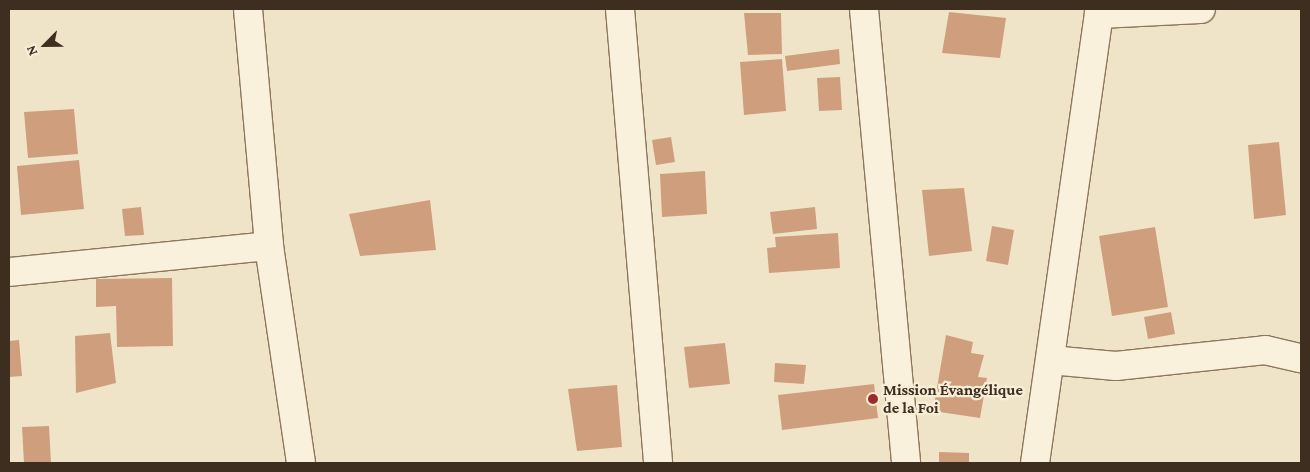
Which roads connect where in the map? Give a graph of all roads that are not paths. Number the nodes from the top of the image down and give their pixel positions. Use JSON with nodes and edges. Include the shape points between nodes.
{"nodes":[{"id":1,"x":248,"y":9,"type":"edge"},
{"id":2,"x":620,"y":9,"type":"edge"},
{"id":3,"x":864,"y":9,"type":"edge"},
{"id":4,"x":1201,"y":9,"type":"edge"},
{"id":5,"x":1100,"y":11,"type":"edge"},
{"id":6,"x":269,"y":246,"type":"junction"},
{"id":7,"x":9,"y":272,"type":"edge"},
{"id":8,"x":1301,"y":358,"type":"edge"},
{"id":9,"x":1050,"y":360,"type":"junction"},
{"id":10,"x":301,"y":463,"type":"edge"},
{"id":11,"x":658,"y":463,"type":"edge"},
{"id":12,"x":906,"y":463,"type":"edge"},
{"id":13,"x":1034,"y":463,"type":"edge"}],
"edges":[{"from":1,"to":6,"type":"street"},
{"from":2,"to":11,"type":"street"},
{"from":3,"to":12,"type":"street"},
{"from":4,"to":5,"type":"street"},
{"from":5,"to":9,"type":"street"},
{"from":6,"to":7,"type":"street"},
{"from":6,"to":10,"type":"street"},
{"from":8,"to":9,"type":"street","via":[[1265,350],[1116,366]]},
{"from":9,"to":13,"type":"street"}]}
